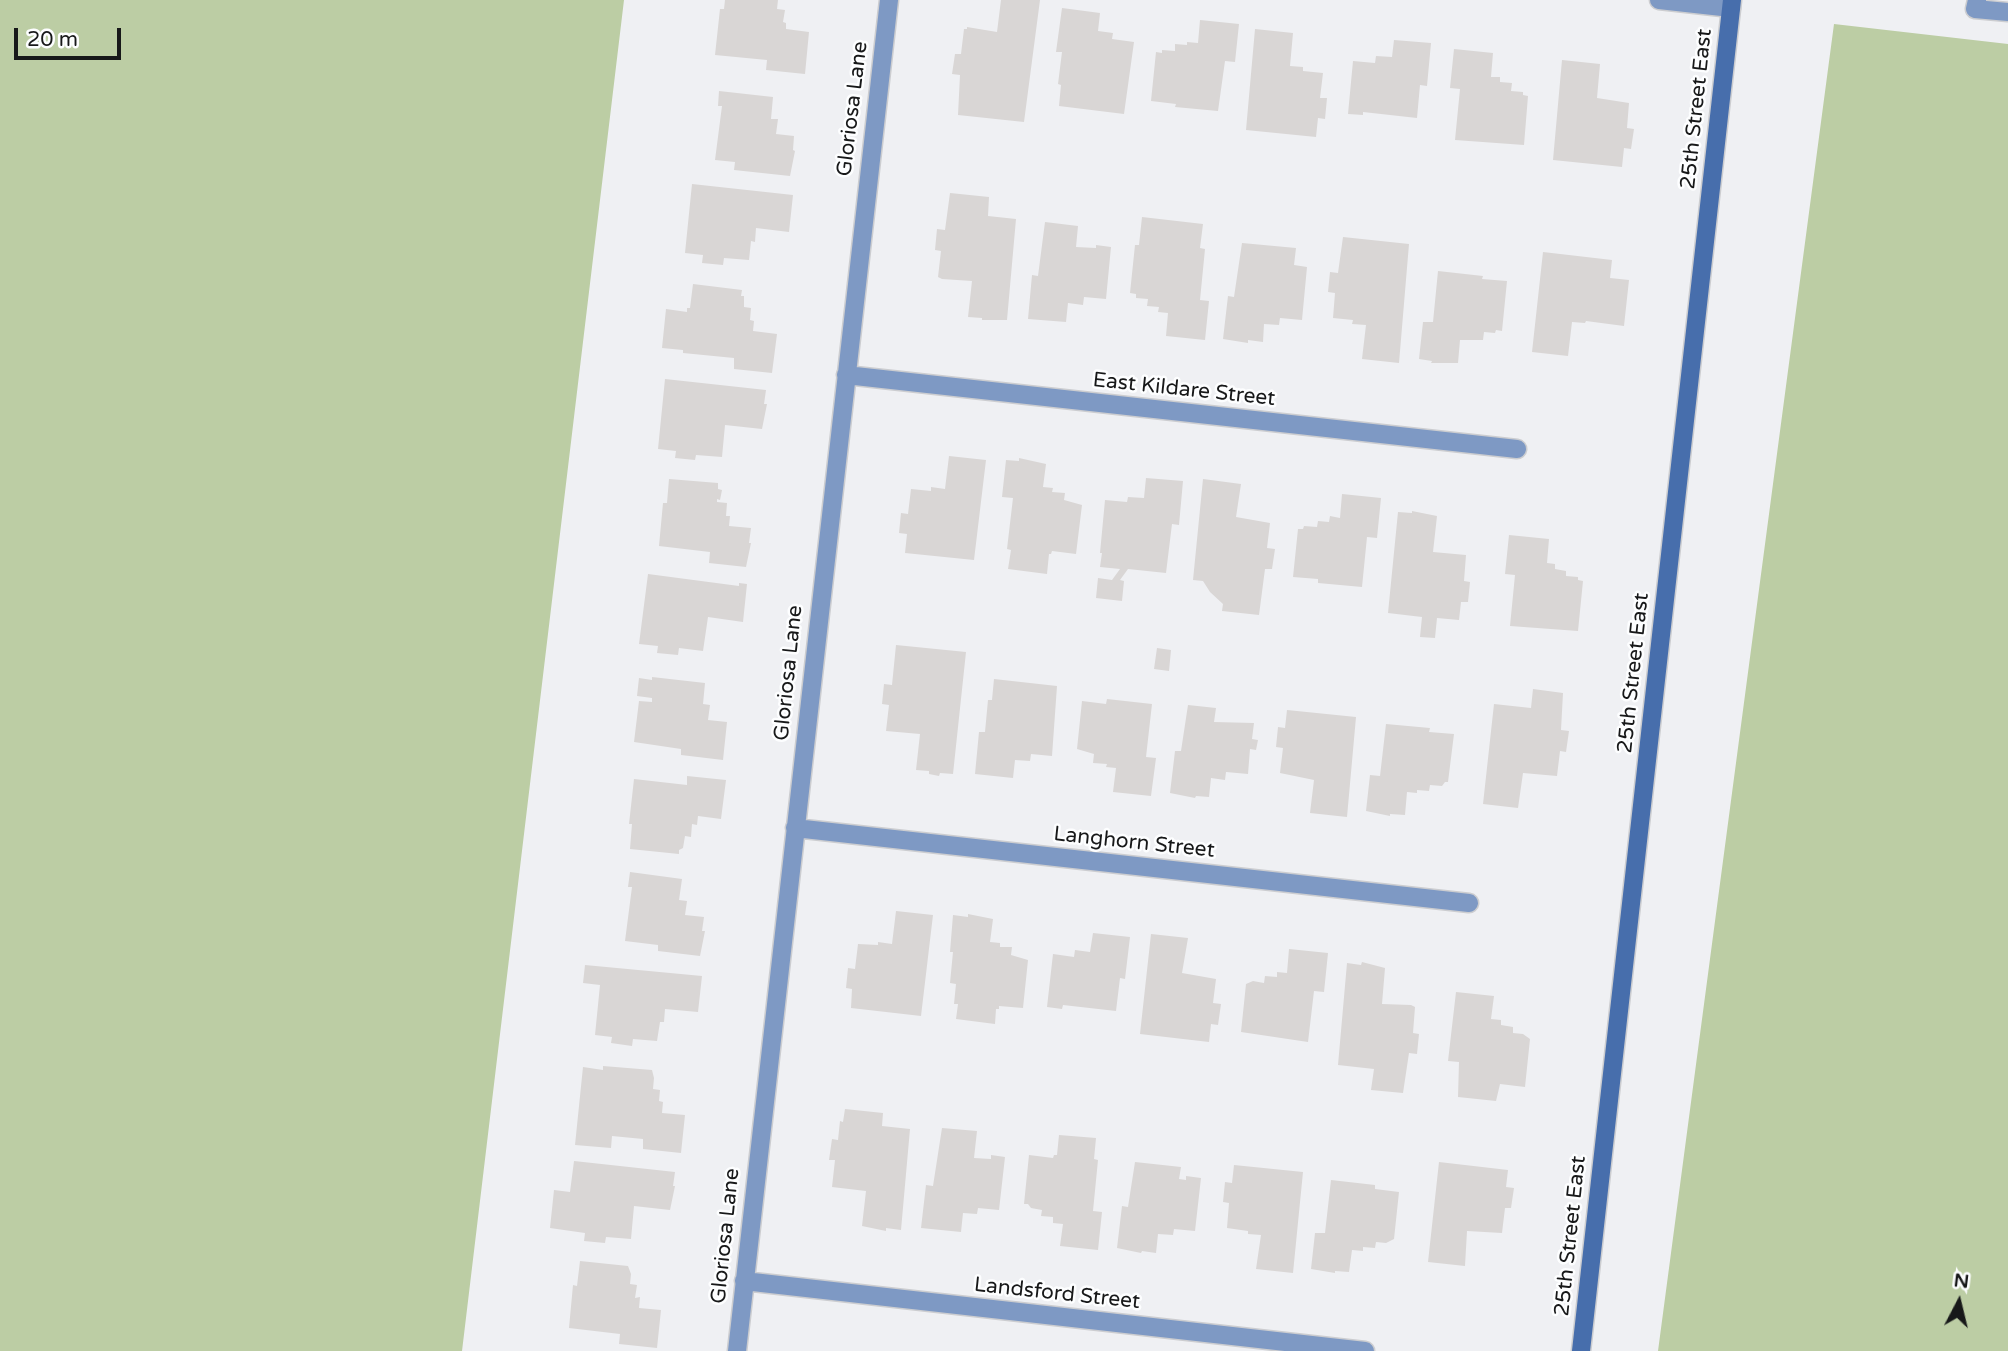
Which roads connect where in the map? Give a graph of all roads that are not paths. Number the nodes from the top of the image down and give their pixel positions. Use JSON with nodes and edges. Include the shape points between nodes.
{"nodes":[{"id":1,"x":889,"y":0,"type":"edge"},
{"id":2,"x":1659,"y":0,"type":"edge"},
{"id":3,"x":1977,"y":0,"type":"edge"},
{"id":4,"x":1732,"y":4,"type":"edge"},
{"id":5,"x":2008,"y":12,"type":"edge"},
{"id":6,"x":846,"y":375,"type":"junction"},
{"id":7,"x":1517,"y":449,"type":"dead end"},
{"id":8,"x":795,"y":828,"type":"junction"},
{"id":9,"x":1469,"y":903,"type":"dead end"},
{"id":10,"x":744,"y":1281,"type":"junction"},
{"id":11,"x":737,"y":1351,"type":"edge"},
{"id":12,"x":1365,"y":1351,"type":"edge"},
{"id":13,"x":1581,"y":1351,"type":"edge"}],
"edges":[{"from":1,"to":6,"type":"street","name":"Gloriosa Lane"},
{"from":2,"to":4,"type":"street"},
{"from":3,"to":5,"type":"street","via":[[1975,9]]},
{"from":4,"to":13,"type":"street","name":"25th Street East"},
{"from":6,"to":7,"type":"street","name":"East Kildare Street"},
{"from":6,"to":8,"type":"street","name":"Gloriosa Lane"},
{"from":8,"to":9,"type":"street","name":"Langhorn Street"},
{"from":8,"to":10,"type":"street","name":"Gloriosa Lane"},
{"from":10,"to":11,"type":"street","name":"Gloriosa Lane"},
{"from":10,"to":12,"type":"street","name":"Landsford Street"}]}
